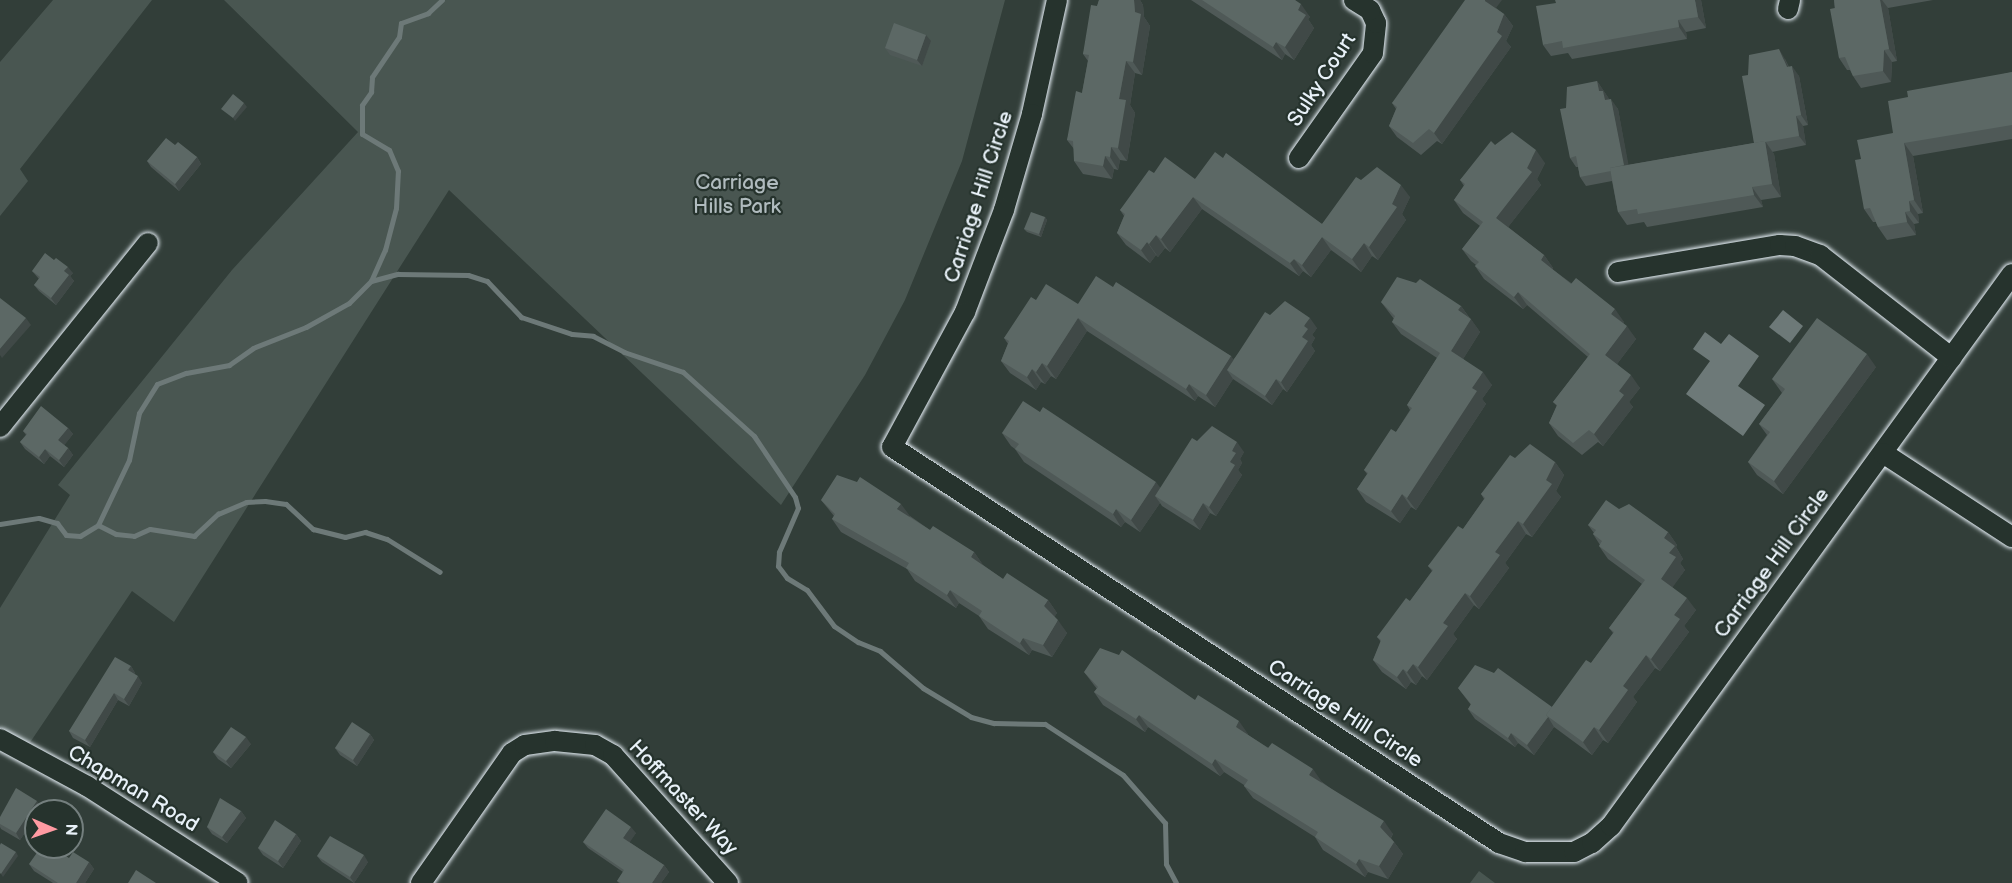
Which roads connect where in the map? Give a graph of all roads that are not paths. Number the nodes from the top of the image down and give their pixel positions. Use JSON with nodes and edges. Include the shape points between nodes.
{"nodes":[{"id":1,"x":1057,"y":0,"type":"edge"},
{"id":2,"x":1354,"y":0,"type":"edge"},
{"id":3,"x":1299,"y":158,"type":"dead end"},
{"id":4,"x":148,"y":243,"type":"dead end"},
{"id":5,"x":1618,"y":273,"type":"dead end"},
{"id":6,"x":2012,"y":274,"type":"edge"},
{"id":7,"x":1952,"y":358,"type":"junction"},
{"id":8,"x":0,"y":427,"type":"edge"},
{"id":9,"x":1883,"y":453,"type":"junction"},
{"id":10,"x":2012,"y":537,"type":"edge"},
{"id":11,"x":0,"y":739,"type":"edge"},
{"id":12,"x":238,"y":883,"type":"edge"},
{"id":13,"x":421,"y":883,"type":"edge"},
{"id":14,"x":728,"y":883,"type":"edge"}],
"edges":[{"from":1,"to":9,"type":"street","name":"Carriage Hill Circle","via":[[1032,114],[1005,210],[965,312],[892,447],[1499,843],[1525,852],[1574,852],[1611,826]]},
{"from":2,"to":3,"type":"street","name":"Sulky Court","via":[[1370,10],[1376,23],[1373,53]]},
{"from":4,"to":8,"type":"street"},
{"from":5,"to":7,"type":"street","via":[[1780,245],[1795,246],[1820,255]]},
{"from":6,"to":7,"type":"street","name":"Carriage Hill Circle"},
{"from":7,"to":9,"type":"street","name":"Carriage Hill Circle"},
{"from":9,"to":10,"type":"street"},
{"from":11,"to":12,"type":"street","name":"Chapman Road","via":[[87,786]]},
{"from":13,"to":14,"type":"street","name":"Hoffmaster Way","via":[[512,753],[525,745],[555,741],[596,745],[613,755]]}]}
